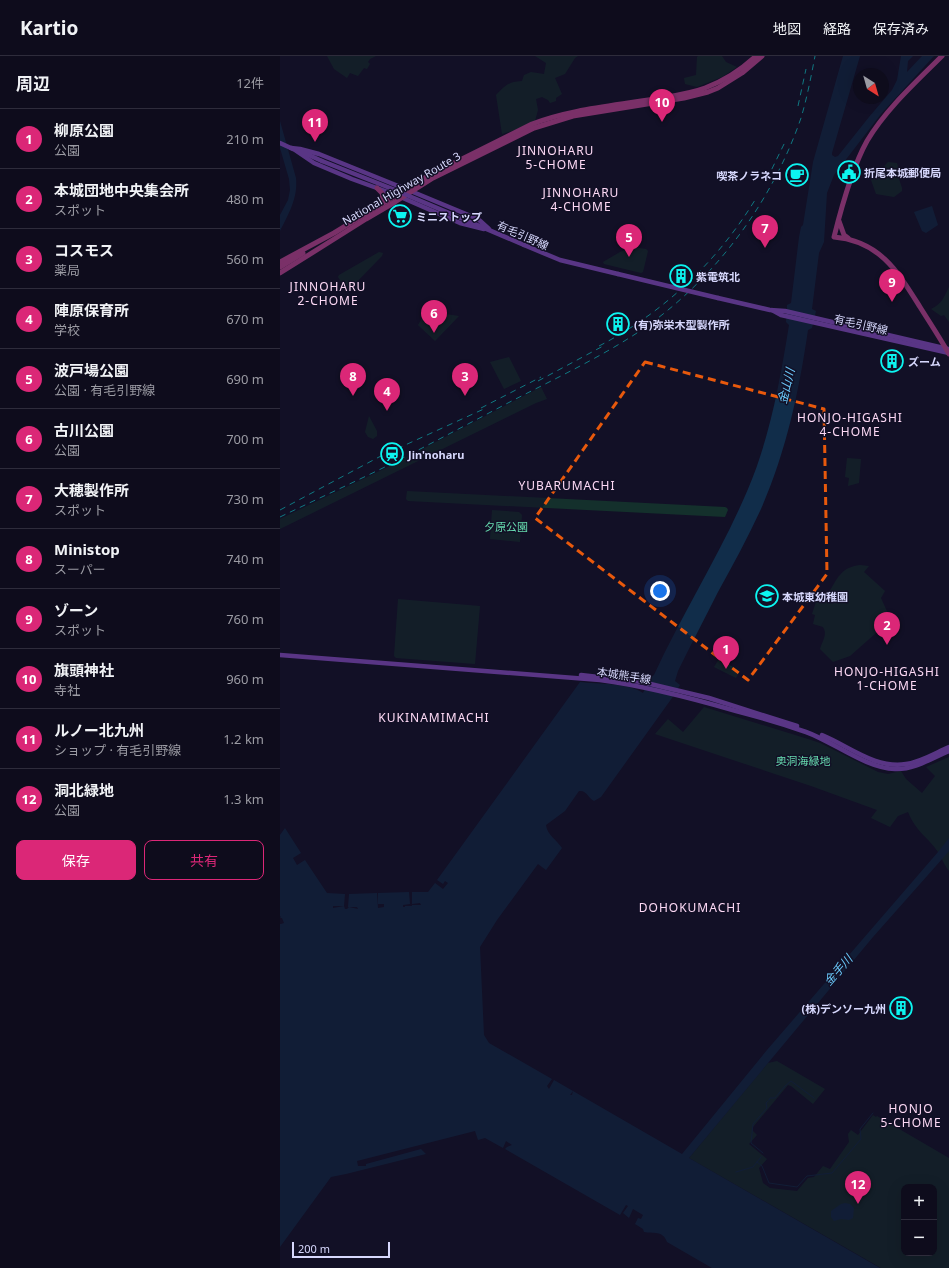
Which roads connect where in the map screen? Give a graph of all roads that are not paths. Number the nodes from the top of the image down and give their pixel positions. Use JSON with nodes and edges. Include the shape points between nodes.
{"nodes":[{"id":1,"x":756,"y":56,"type":"edge"},
{"id":2,"x":762,"y":56,"type":"edge"},
{"id":3,"x":942,"y":56,"type":"edge"},
{"id":4,"x":280,"y":143,"type":"edge"},
{"id":5,"x":289,"y":147,"type":"junction"},
{"id":6,"x":377,"y":188,"type":"junction"},
{"id":7,"x":406,"y":190,"type":"junction"},
{"id":8,"x":413,"y":192,"type":"junction"},
{"id":9,"x":399,"y":197,"type":"junction"},
{"id":10,"x":362,"y":215,"type":"junction"},
{"id":11,"x":838,"y":220,"type":"junction"},
{"id":12,"x":490,"y":230,"type":"junction"},
{"id":13,"x":848,"y":238,"type":"junction"},
{"id":14,"x":315,"y":243,"type":"junction"},
{"id":15,"x":280,"y":262,"type":"edge"},
{"id":16,"x":280,"y":267,"type":"edge"},
{"id":17,"x":280,"y":273,"type":"edge"},
{"id":18,"x":948,"y":352,"type":"edge"},
{"id":19,"x":280,"y":654,"type":"edge"},
{"id":20,"x":676,"y":692,"type":"junction"},
{"id":21,"x":949,"y":747,"type":"edge"},
{"id":22,"x":949,"y":751,"type":"edge"}],
"edges":[{"from":1,"to":7,"type":"highway","name":"National Highway Route 3","via":[[729,77],[704,89],[549,118],[498,140]]},
{"from":2,"to":8,"type":"highway","name":"National Highway Route 3","via":[[742,73],[708,92],[573,116],[534,128],[433,178]]},
{"from":3,"to":11,"type":"highway","via":[[885,116],[867,142]]},
{"from":4,"to":5,"type":"main road","name":"有毛引野線"},
{"from":5,"to":6,"type":"main road","via":[[314,163]]},
{"from":5,"to":7,"type":"main road","via":[[319,154]]},
{"from":5,"to":12,"type":"main road","name":"有毛引野線","bridge":true},
{"from":6,"to":9,"type":"main road"},
{"from":6,"to":10,"type":"highway","via":[[383,198]]},
{"from":7,"to":8,"type":"main road"},
{"from":7,"to":9,"type":"highway","name":"National Highway Route 3"},
{"from":8,"to":9,"type":"highway","name":"National Highway Route 3"},
{"from":8,"to":12,"type":"main road","via":[[478,219]]},
{"from":9,"to":10,"type":"highway","name":"National Highway Route 3"},
{"from":9,"to":12,"type":"main road","bridge":true,"via":[[460,223]]},
{"from":9,"to":17,"type":"highway","name":"National Highway Route 3"},
{"from":10,"to":14,"type":"highway","name":"National Highway Route 3"},
{"from":11,"to":13,"type":"highway","via":[[844,235]]},
{"from":11,"to":13,"type":"highway","via":[[834,237]]},
{"from":12,"to":18,"type":"main road","name":"有毛引野線","bridge":true,"via":[[560,260]]},
{"from":13,"to":18,"type":"highway","via":[[874,250],[891,264],[902,277]]},
{"from":14,"to":15,"type":"highway","name":"National Highway Route 3"},
{"from":14,"to":16,"type":"highway"},
{"from":19,"to":20,"type":"main road","name":"本城熊手線","via":[[599,676],[631,680]]},
{"from":20,"to":21,"type":"main road","name":"本城熊手線","via":[[709,698],[790,723],[839,743],[875,762],[908,764]]},
{"from":20,"to":22,"type":"main road","name":"本城熊手線","via":[[807,732],[874,765],[886,768],[912,767]]}]}
